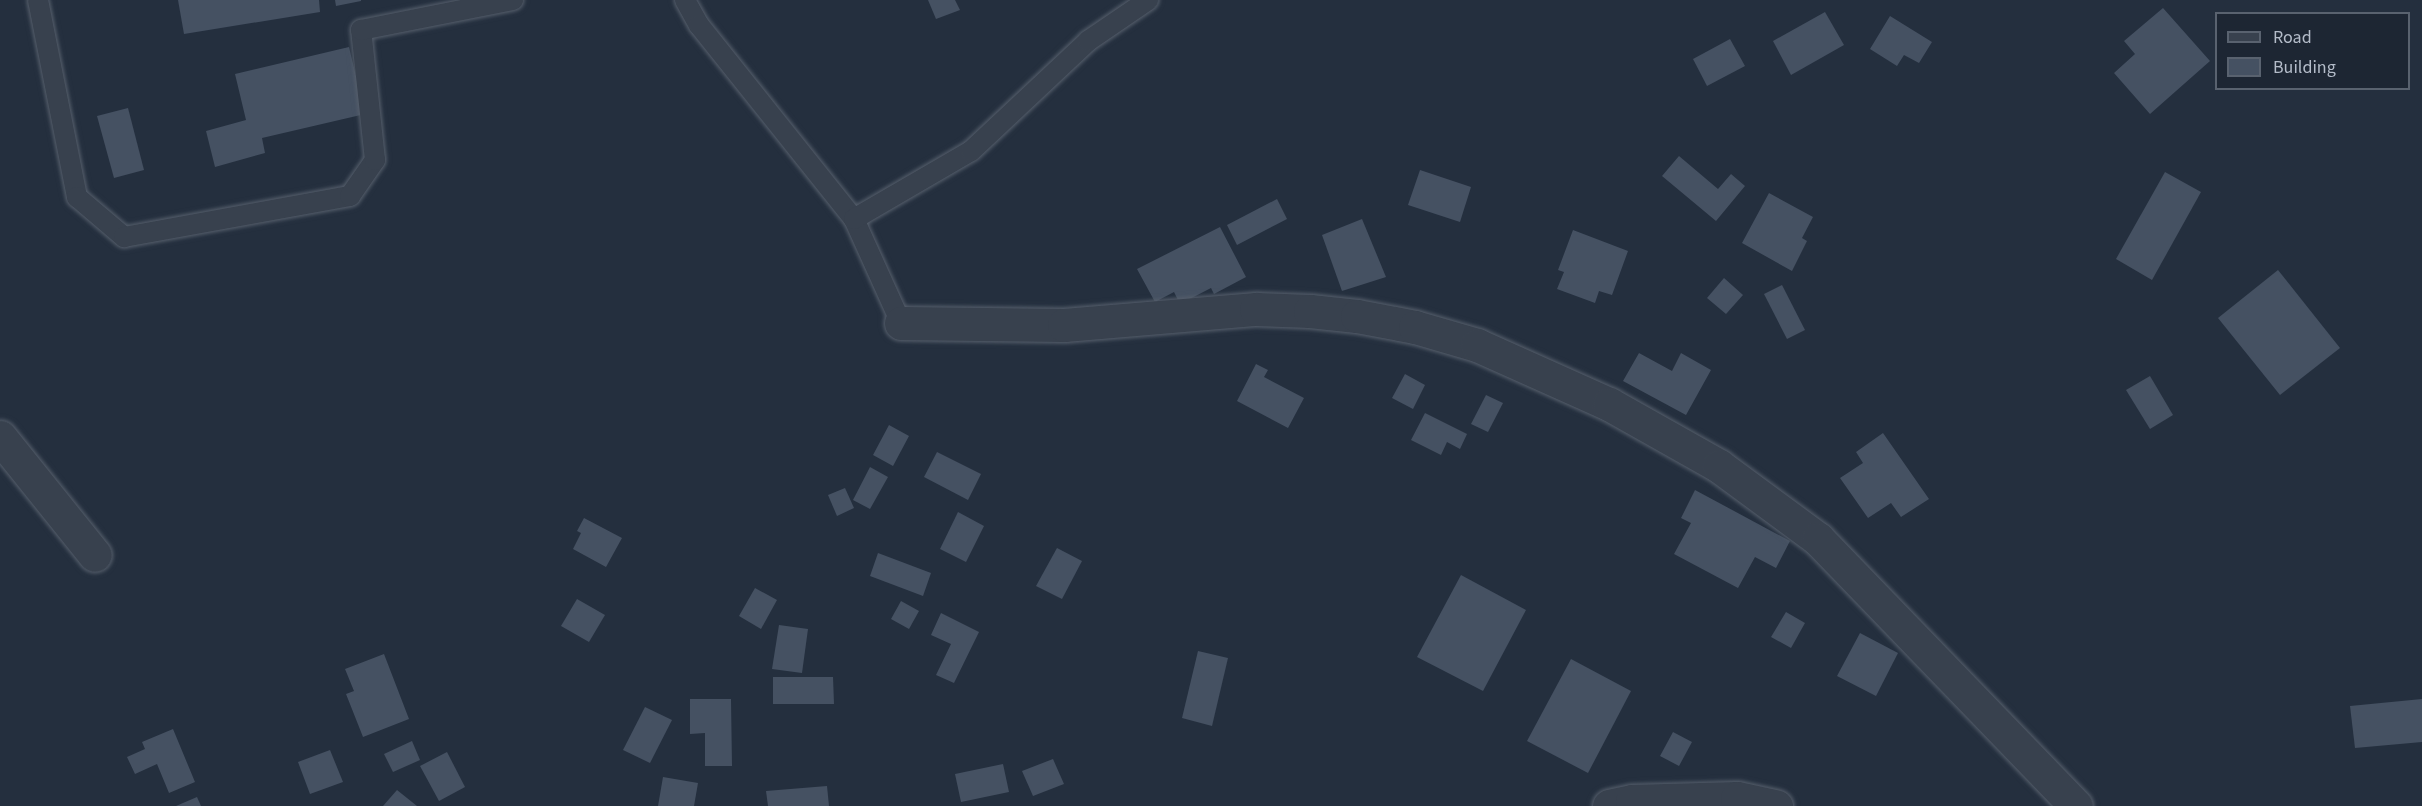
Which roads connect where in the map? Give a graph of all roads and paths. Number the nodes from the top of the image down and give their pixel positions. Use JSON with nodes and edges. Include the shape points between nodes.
{"nodes":[{"id":1,"x":38,"y":0,"type":"edge"},
{"id":2,"x":513,"y":0,"type":"edge"},
{"id":3,"x":685,"y":0,"type":"edge"},
{"id":4,"x":1148,"y":0,"type":"edge"},
{"id":5,"x":854,"y":219,"type":"junction"},
{"id":6,"x":901,"y":323,"type":"joint"},
{"id":7,"x":0,"y":437,"type":"edge"},
{"id":8,"x":95,"y":555,"type":"dead end"},
{"id":9,"x":1609,"y":806,"type":"edge"},
{"id":10,"x":1776,"y":806,"type":"edge"},
{"id":11,"x":2076,"y":806,"type":"edge"}],
"edges":[{"from":1,"to":2,"type":"lane","via":[[77,197],[124,237],[350,196],[375,160],[361,30]]},
{"from":3,"to":5,"type":"lane","via":[[699,25]]},
{"from":4,"to":5,"type":"lane","via":[[1088,41],[971,151]]},
{"from":5,"to":6,"type":"lane"},
{"from":6,"to":11,"type":"street","via":[[1064,325],[1256,309],[1310,311],[1415,327],[1478,345],[1610,404],[1719,466],[1818,539]]},
{"from":7,"to":8,"type":"street"},
{"from":9,"to":10,"type":"street","via":[[1632,801],[1737,798]]}]}
